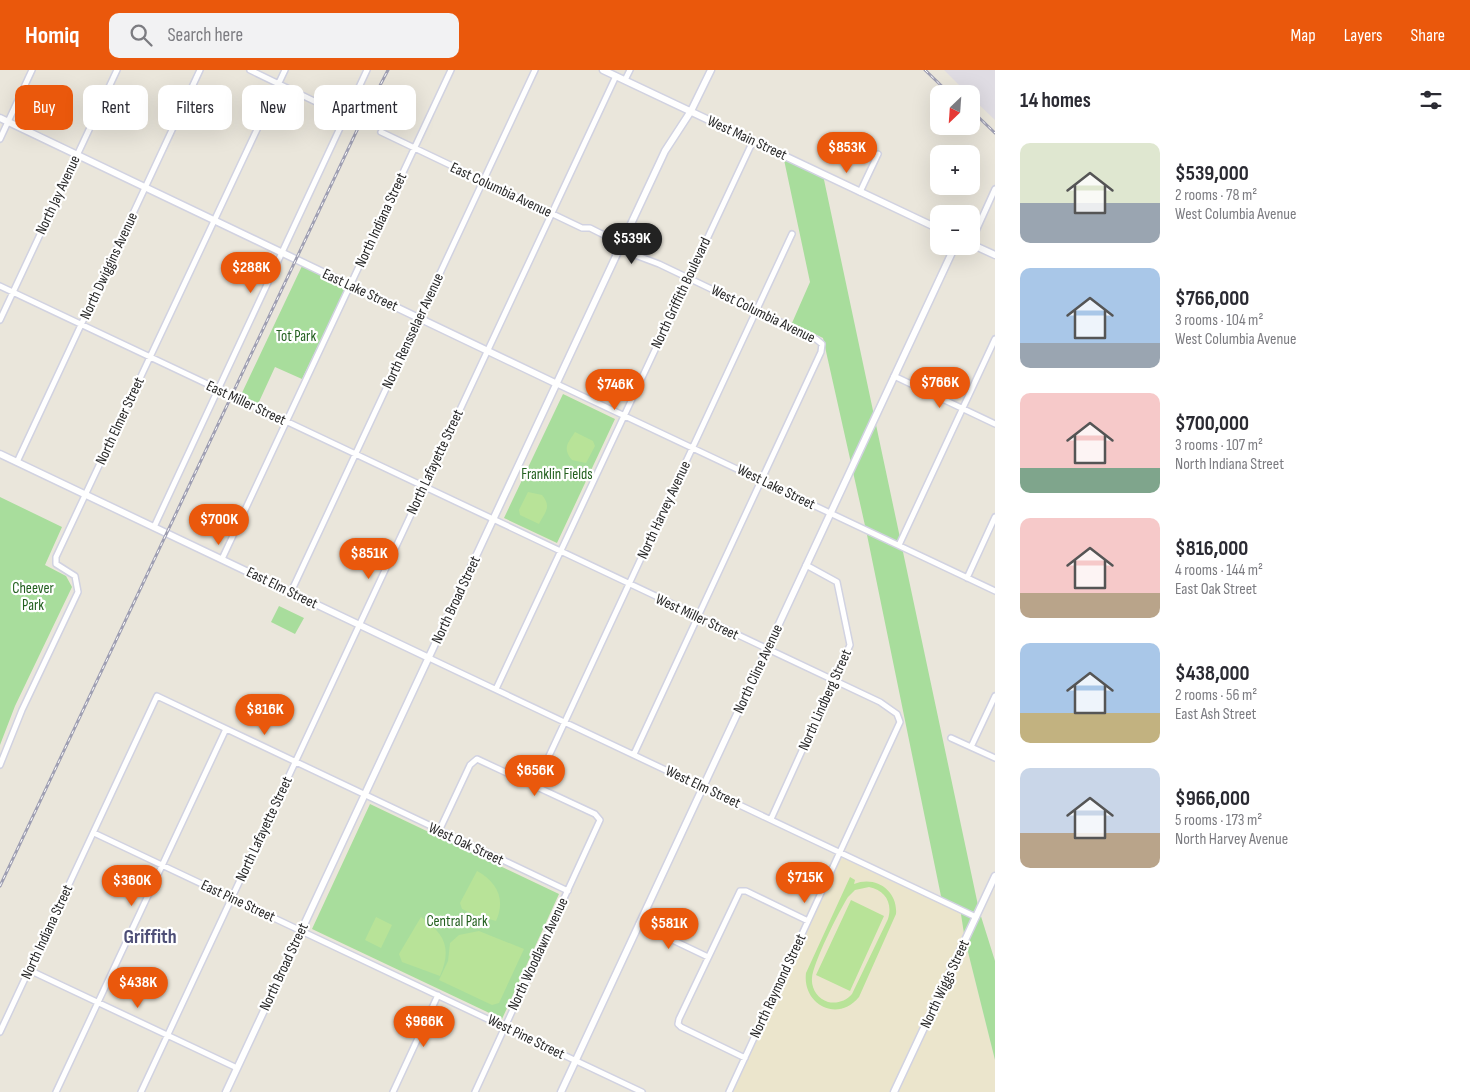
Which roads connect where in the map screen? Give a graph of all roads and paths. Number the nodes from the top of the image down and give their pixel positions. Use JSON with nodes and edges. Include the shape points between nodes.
{"nodes":[{"id":1,"x":32,"y":70,"type":"edge"},
{"id":2,"x":117,"y":70,"type":"edge"},
{"id":3,"x":200,"y":70,"type":"edge"},
{"id":4,"x":250,"y":70,"type":"edge"},
{"id":5,"x":285,"y":70,"type":"edge"},
{"id":6,"x":367,"y":70,"type":"edge"},
{"id":7,"x":451,"y":70,"type":"edge"},
{"id":8,"x":535,"y":70,"type":"edge"},
{"id":9,"x":603,"y":70,"type":"edge"},
{"id":10,"x":630,"y":70,"type":"edge"},
{"id":11,"x":711,"y":70,"type":"edge"},
{"id":12,"x":616,"y":76,"type":"junction"},
{"id":13,"x":625,"y":80,"type":"junction"},
{"id":14,"x":278,"y":84,"type":"junction"},
{"id":15,"x":360,"y":85,"type":"edge"},
{"id":16,"x":314,"y":101,"type":"edge"},
{"id":17,"x":691,"y":111,"type":"junction"},
{"id":18,"x":0,"y":118,"type":"edge"},
{"id":19,"x":8,"y":122,"type":"junction"},
{"id":20,"x":338,"y":130,"type":"edge"},
{"id":21,"x":381,"y":132,"type":"dead end"},
{"id":22,"x":0,"y":139,"type":"edge"},
{"id":23,"x":753,"y":141,"type":"junction"},
{"id":24,"x":415,"y":149,"type":"junction"},
{"id":25,"x":878,"y":154,"type":"dead end"},
{"id":26,"x":77,"y":156,"type":"junction"},
{"id":27,"x":483,"y":181,"type":"junction"},
{"id":28,"x":145,"y":188,"type":"junction"},
{"id":29,"x":995,"y":189,"type":"edge"},
{"id":30,"x":860,"y":192,"type":"junction"},
{"id":31,"x":551,"y":214,"type":"junction"},
{"id":32,"x":214,"y":221,"type":"junction"},
{"id":33,"x":980,"y":223,"type":"edge"},
{"id":34,"x":930,"y":225,"type":"edge"},
{"id":35,"x":792,"y":234,"type":"dead end"},
{"id":36,"x":621,"y":245,"type":"junction"},
{"id":37,"x":980,"y":248,"type":"edge"},
{"id":38,"x":281,"y":253,"type":"junction"},
{"id":39,"x":951,"y":255,"type":"edge"},
{"id":40,"x":995,"y":255,"type":"edge"},
{"id":41,"x":688,"y":278,"type":"junction"},
{"id":42,"x":351,"y":285,"type":"junction"},
{"id":43,"x":0,"y":286,"type":"edge"},
{"id":44,"x":13,"y":292,"type":"junction"},
{"id":45,"x":756,"y":311,"type":"junction"},
{"id":46,"x":419,"y":318,"type":"junction"},
{"id":47,"x":0,"y":320,"type":"edge"},
{"id":48,"x":81,"y":325,"type":"junction"},
{"id":49,"x":995,"y":338,"type":"edge"},
{"id":50,"x":488,"y":350,"type":"junction"},
{"id":51,"x":150,"y":358,"type":"junction"},
{"id":52,"x":894,"y":376,"type":"junction"},
{"id":53,"x":556,"y":384,"type":"junction"},
{"id":54,"x":218,"y":390,"type":"junction"},
{"id":55,"x":963,"y":408,"type":"junction"},
{"id":56,"x":624,"y":415,"type":"junction"},
{"id":57,"x":286,"y":422,"type":"junction"},
{"id":58,"x":995,"y":424,"type":"edge"},
{"id":59,"x":693,"y":448,"type":"junction"},
{"id":60,"x":0,"y":454,"type":"edge"},
{"id":61,"x":355,"y":455,"type":"junction"},
{"id":62,"x":17,"y":462,"type":"junction"},
{"id":63,"x":762,"y":480,"type":"junction"},
{"id":64,"x":423,"y":487,"type":"junction"},
{"id":65,"x":86,"y":495,"type":"junction"},
{"id":66,"x":830,"y":513,"type":"junction"},
{"id":67,"x":995,"y":517,"type":"edge"},
{"id":68,"x":493,"y":520,"type":"junction"},
{"id":69,"x":154,"y":527,"type":"junction"},
{"id":70,"x":900,"y":545,"type":"junction"},
{"id":71,"x":560,"y":552,"type":"junction"},
{"id":72,"x":222,"y":559,"type":"junction"},
{"id":73,"x":806,"y":565,"type":"junction"},
{"id":74,"x":967,"y":578,"type":"junction"},
{"id":75,"x":629,"y":585,"type":"junction"},
{"id":76,"x":995,"y":591,"type":"edge"},
{"id":77,"x":291,"y":592,"type":"junction"},
{"id":78,"x":698,"y":618,"type":"junction"},
{"id":79,"x":359,"y":624,"type":"junction"},
{"id":80,"x":766,"y":650,"type":"junction"},
{"id":81,"x":429,"y":658,"type":"junction"},
{"id":82,"x":834,"y":681,"type":"junction"},
{"id":83,"x":496,"y":689,"type":"junction"},
{"id":84,"x":157,"y":696,"type":"joint"},
{"id":85,"x":995,"y":696,"type":"edge"},
{"id":86,"x":899,"y":717,"type":"joint"},
{"id":87,"x":566,"y":722,"type":"junction"},
{"id":88,"x":226,"y":729,"type":"junction"},
{"id":89,"x":952,"y":738,"type":"dead end"},
{"id":90,"x":971,"y":747,"type":"junction"},
{"id":91,"x":634,"y":754,"type":"junction"},
{"id":92,"x":995,"y":758,"type":"edge"},
{"id":93,"x":296,"y":761,"type":"junction"},
{"id":94,"x":0,"y":765,"type":"edge"},
{"id":95,"x":535,"y":786,"type":"junction"},
{"id":96,"x":703,"y":787,"type":"junction"},
{"id":97,"x":365,"y":794,"type":"junction"},
{"id":98,"x":771,"y":819,"type":"junction"},
{"id":99,"x":440,"y":831,"type":"junction"},
{"id":100,"x":94,"y":833,"type":"junction"},
{"id":101,"x":840,"y":852,"type":"junction"},
{"id":102,"x":162,"y":865,"type":"junction"},
{"id":103,"x":995,"y":876,"type":"edge"},
{"id":104,"x":568,"y":891,"type":"junction"},
{"id":105,"x":231,"y":898,"type":"junction"},
{"id":106,"x":976,"y":917,"type":"junction"},
{"id":107,"x":808,"y":921,"type":"junction"},
{"id":108,"x":639,"y":924,"type":"junction"},
{"id":109,"x":301,"y":931,"type":"junction"},
{"id":110,"x":708,"y":957,"type":"junction"},
{"id":111,"x":29,"y":970,"type":"junction"},
{"id":112,"x":438,"y":995,"type":"junction"},
{"id":113,"x":99,"y":1002,"type":"junction"},
{"id":114,"x":505,"y":1027,"type":"junction"},
{"id":115,"x":0,"y":1032,"type":"edge"},
{"id":116,"x":168,"y":1035,"type":"junction"},
{"id":117,"x":745,"y":1058,"type":"junction"},
{"id":118,"x":576,"y":1061,"type":"junction"},
{"id":119,"x":237,"y":1068,"type":"junction"},
{"id":120,"x":56,"y":1092,"type":"edge"},
{"id":121,"x":140,"y":1092,"type":"edge"},
{"id":122,"x":226,"y":1092,"type":"edge"},
{"id":123,"x":393,"y":1092,"type":"edge"},
{"id":124,"x":475,"y":1092,"type":"edge"},
{"id":125,"x":561,"y":1092,"type":"edge"},
{"id":126,"x":642,"y":1092,"type":"edge"},
{"id":127,"x":729,"y":1092,"type":"edge"},
{"id":128,"x":894,"y":1092,"type":"edge"}],
"edges":[{"from":1,"to":19,"type":"street"},
{"from":2,"to":26,"type":"street","name":"North Jay Avenue"},
{"from":3,"to":28,"type":"street","name":"North Dwiggins Avenue"},
{"from":4,"to":14,"type":"street"},
{"from":5,"to":14,"type":"street","name":"North Elmer Street"},
{"from":6,"to":15,"type":"street"},
{"from":7,"to":24,"type":"street","name":"North Indiana Street"},
{"from":8,"to":27,"type":"street","name":"North Rensselaer Avenue"},
{"from":9,"to":12,"type":"street","name":"West Main Street"},
{"from":10,"to":13,"type":"street"},
{"from":11,"to":17,"type":"street","name":"North Broad Street"},
{"from":12,"to":13,"type":"street","name":"West Main Street"},
{"from":12,"to":31,"type":"street","name":"North Lafayette Street"},
{"from":13,"to":17,"type":"street","name":"West Main Street"},
{"from":14,"to":16,"type":"street"},
{"from":14,"to":32,"type":"street","name":"North Elmer Street"},
{"from":17,"to":23,"type":"street","name":"West Main Street"},
{"from":17,"to":36,"type":"street","name":"North Broad Street","via":[[665,151]]},
{"from":18,"to":19,"type":"street","name":"East Lake Street"},
{"from":19,"to":22,"type":"street"},
{"from":19,"to":26,"type":"street","name":"East Lake Street"},
{"from":20,"to":38,"type":"street"},
{"from":21,"to":24,"type":"street","name":"East Columbia Avenue"},
{"from":23,"to":30,"type":"street","name":"West Main Street"},
{"from":23,"to":41,"type":"street","name":"North Griffith Boulevard"},
{"from":24,"to":27,"type":"street","name":"East Columbia Avenue"},
{"from":24,"to":42,"type":"street","name":"North Indiana Street"},
{"from":25,"to":30,"type":"street"},
{"from":26,"to":28,"type":"street","name":"East Lake Street"},
{"from":26,"to":44,"type":"street","name":"North Jay Avenue"},
{"from":27,"to":31,"type":"street","name":"East Columbia Avenue"},
{"from":27,"to":46,"type":"street","name":"North Rensselaer Avenue"},
{"from":28,"to":32,"type":"street","name":"East Lake Street"},
{"from":28,"to":48,"type":"street","name":"North Dwiggins Avenue"},
{"from":29,"to":33,"type":"street"},
{"from":30,"to":34,"type":"street","name":"West Main Street"},
{"from":31,"to":36,"type":"street","name":"East Columbia Avenue"},
{"from":31,"to":50,"type":"street","name":"North Lafayette Street"},
{"from":32,"to":38,"type":"street","name":"East Lake Street"},
{"from":32,"to":51,"type":"street","name":"North Elmer Street"},
{"from":35,"to":45,"type":"street","name":"North Harvey Avenue"},
{"from":36,"to":41,"type":"street","name":"West Columbia Avenue","via":[[627,252]]},
{"from":36,"to":53,"type":"street","name":"North Broad Street"},
{"from":37,"to":40,"type":"street"},
{"from":38,"to":42,"type":"street","name":"East Lake Street"},
{"from":38,"to":54,"type":"street"},
{"from":39,"to":52,"type":"street","name":"North Cline Avenue"},
{"from":41,"to":45,"type":"street","name":"West Columbia Avenue"},
{"from":41,"to":56,"type":"street","name":"North Griffith Boulevard"},
{"from":42,"to":46,"type":"street","name":"East Lake Street"},
{"from":42,"to":57,"type":"street","name":"North Indiana Street"},
{"from":43,"to":44,"type":"street","name":"East Miller Street"},
{"from":44,"to":47,"type":"street","name":"North Jay Avenue"},
{"from":44,"to":48,"type":"street","name":"East Miller Street"},
{"from":45,"to":59,"type":"street","name":"North Harvey Avenue"},
{"from":45,"to":63,"type":"street","name":"West Columbia Avenue","via":[[816,339],[822,345]]},
{"from":46,"to":50,"type":"street","name":"East Lake Street"},
{"from":46,"to":61,"type":"street","name":"North Rensselaer Avenue"},
{"from":48,"to":51,"type":"street","name":"East Miller Street"},
{"from":48,"to":62,"type":"street","name":"North Dwiggins Avenue"},
{"from":49,"to":55,"type":"street"},
{"from":50,"to":53,"type":"street","name":"East Lake Street"},
{"from":50,"to":64,"type":"street","name":"North Lafayette Street"},
{"from":51,"to":54,"type":"street","name":"East Miller Street"},
{"from":51,"to":65,"type":"street","name":"North Elmer Street"},
{"from":52,"to":55,"type":"street"},
{"from":52,"to":66,"type":"street","name":"North Cline Avenue"},
{"from":53,"to":56,"type":"street","name":"West Lake Street"},
{"from":53,"to":68,"type":"street","name":"North Broad Street"},
{"from":54,"to":57,"type":"street","name":"East Miller Street"},
{"from":54,"to":69,"type":"street"},
{"from":55,"to":58,"type":"street"},
{"from":55,"to":70,"type":"street"},
{"from":56,"to":59,"type":"street","name":"West Lake Street"},
{"from":56,"to":71,"type":"street","name":"North Griffith Boulevard"},
{"from":57,"to":61,"type":"street","name":"East Miller Street"},
{"from":57,"to":72,"type":"street","name":"North Indiana Street"},
{"from":59,"to":63,"type":"street","name":"West Lake Street"},
{"from":59,"to":75,"type":"street","name":"North Harvey Avenue"},
{"from":60,"to":62,"type":"street","name":"East Elm Street"},
{"from":61,"to":64,"type":"street","name":"East Miller Street"},
{"from":61,"to":77,"type":"street","name":"North Rensselaer Avenue"},
{"from":62,"to":65,"type":"street","name":"East Elm Street"},
{"from":63,"to":66,"type":"street","name":"West Lake Street"},
{"from":63,"to":78,"type":"street"},
{"from":64,"to":68,"type":"street","name":"East Miller Street"},
{"from":64,"to":79,"type":"street","name":"North Lafayette Street"},
{"from":65,"to":69,"type":"street","name":"East Elm Street"},
{"from":65,"to":94,"type":"street","name":"North Elmer Street","via":[[55,559],[58,565],[75,576],[78,592],[22,710]]},
{"from":66,"to":70,"type":"street","name":"West Lake Street"},
{"from":66,"to":73,"type":"street","name":"North Cline Avenue"},
{"from":67,"to":74,"type":"street"},
{"from":68,"to":71,"type":"street","name":"West Miller Street"},
{"from":68,"to":81,"type":"street","name":"North Broad Street"},
{"from":69,"to":72,"type":"street","name":"East Elm Street"},
{"from":70,"to":74,"type":"street","name":"West Lake Street"},
{"from":71,"to":75,"type":"street","name":"West Miller Street"},
{"from":71,"to":83,"type":"street","name":"North Griffith Boulevard"},
{"from":72,"to":77,"type":"street","name":"East Elm Street"},
{"from":73,"to":80,"type":"street","name":"North Cline Avenue"},
{"from":73,"to":82,"type":"street","name":"North Lindberg Street","via":[[833,579],[839,588],[850,643]]},
{"from":74,"to":76,"type":"street","name":"West Lake Street"},
{"from":75,"to":78,"type":"street","name":"West Miller Street"},
{"from":75,"to":87,"type":"street","name":"North Harvey Avenue"},
{"from":77,"to":79,"type":"street","name":"East Elm Street"},
{"from":78,"to":80,"type":"street","name":"West Miller Street"},
{"from":78,"to":91,"type":"street"},
{"from":79,"to":81,"type":"street","name":"East Elm Street"},
{"from":79,"to":93,"type":"street","name":"North Lafayette Street"},
{"from":80,"to":82,"type":"street","name":"West Miller Street"},
{"from":80,"to":96,"type":"street","name":"North Cline Avenue"},
{"from":81,"to":83,"type":"street","name":"West Elm Street"},
{"from":81,"to":97,"type":"street","name":"North Broad Street"},
{"from":82,"to":86,"type":"street","name":"West Miller Street","via":[[889,707]]},
{"from":82,"to":98,"type":"street","name":"North Lindberg Street"},
{"from":83,"to":87,"type":"street","name":"West Elm Street"},
{"from":84,"to":88,"type":"street","name":"West Oak Street"},
{"from":84,"to":100,"type":"street","name":"North Indiana Street"},
{"from":85,"to":90,"type":"street"},
{"from":86,"to":101,"type":"street","name":"North Raymond Street","via":[[900,722]]},
{"from":87,"to":91,"type":"street","name":"West Elm Street"},
{"from":87,"to":95,"type":"street","name":"North Harvey Avenue"},
{"from":88,"to":93,"type":"street","name":"West Oak Street"},
{"from":88,"to":102,"type":"street"},
{"from":89,"to":90,"type":"street"},
{"from":90,"to":92,"type":"street"},
{"from":91,"to":96,"type":"street","name":"West Elm Street"},
{"from":93,"to":97,"type":"street","name":"West Oak Street"},
{"from":93,"to":105,"type":"street","name":"North Lafayette Street"},
{"from":95,"to":99,"type":"street","via":[[474,760]]},
{"from":95,"to":104,"type":"street","name":"North Woodlawn Avenue","via":[[599,817],[599,826]]},
{"from":96,"to":98,"type":"street","name":"West Elm Street"},
{"from":96,"to":108,"type":"street","name":"North Cline Avenue"},
{"from":97,"to":99,"type":"street","name":"West Oak Street"},
{"from":97,"to":109,"type":"street","name":"North Broad Street"},
{"from":98,"to":101,"type":"street","name":"West Elm Street"},
{"from":99,"to":104,"type":"street","name":"West Oak Street"},
{"from":100,"to":102,"type":"street","name":"East Pine Street"},
{"from":100,"to":111,"type":"street","name":"North Indiana Street"},
{"from":101,"to":106,"type":"street","name":"West Elm Street"},
{"from":101,"to":107,"type":"street","name":"North Raymond Street"},
{"from":102,"to":105,"type":"street","name":"East Pine Street"},
{"from":102,"to":113,"type":"street"},
{"from":103,"to":106,"type":"street","name":"North Wiggs Street"},
{"from":104,"to":114,"type":"street","name":"North Woodlawn Avenue"},
{"from":105,"to":109,"type":"street","name":"East Pine Street"},
{"from":105,"to":116,"type":"street","name":"North Lafayette Street"},
{"from":106,"to":128,"type":"street","name":"North Wiggs Street"},
{"from":107,"to":110,"type":"street","via":[[740,891]]},
{"from":107,"to":117,"type":"street","name":"North Raymond Street"},
{"from":108,"to":110,"type":"street"},
{"from":108,"to":118,"type":"street","name":"North Cline Avenue"},
{"from":109,"to":112,"type":"street","name":"West Pine Street"},
{"from":109,"to":119,"type":"street","name":"North Broad Street"},
{"from":110,"to":117,"type":"street","via":[[678,1024]]},
{"from":111,"to":113,"type":"street"},
{"from":111,"to":115,"type":"street","name":"North Indiana Street"},
{"from":112,"to":114,"type":"street","name":"West Pine Street"},
{"from":112,"to":123,"type":"street"},
{"from":113,"to":116,"type":"street"},
{"from":113,"to":120,"type":"street"},
{"from":114,"to":118,"type":"street","name":"West Pine Street"},
{"from":114,"to":124,"type":"street","name":"North Woodlawn Avenue"},
{"from":116,"to":119,"type":"street"},
{"from":116,"to":121,"type":"street","name":"North Lafayette Street"},
{"from":117,"to":127,"type":"street","name":"North Raymond Street"},
{"from":118,"to":125,"type":"street","name":"North Cline Avenue"},
{"from":118,"to":126,"type":"street","name":"West Pine Street"},
{"from":119,"to":122,"type":"street","name":"North Broad Street"}]}
